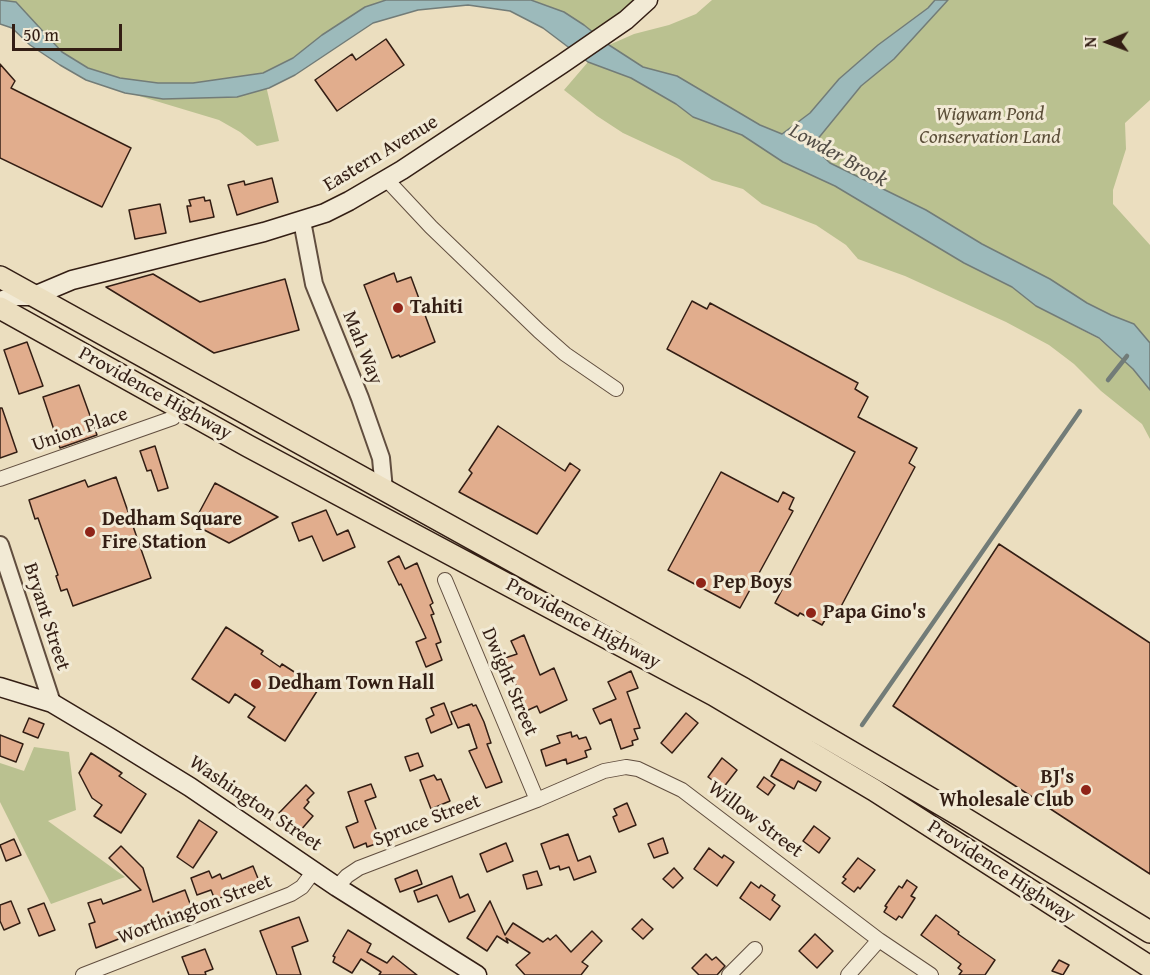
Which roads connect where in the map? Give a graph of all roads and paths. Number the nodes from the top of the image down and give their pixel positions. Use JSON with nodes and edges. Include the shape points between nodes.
{"nodes":[{"id":1,"x":648,"y":0,"type":"edge"},
{"id":2,"x":387,"y":180,"type":"junction"},
{"id":3,"x":302,"y":221,"type":"junction"},
{"id":4,"x":0,"y":277,"type":"edge"},
{"id":5,"x":34,"y":296,"type":"junction"},
{"id":6,"x":3,"y":311,"type":"edge"},
{"id":7,"x":616,"y":389,"type":"dead end"},
{"id":8,"x":173,"y":418,"type":"dead end"},
{"id":9,"x":0,"y":479,"type":"edge"},
{"id":10,"x":384,"y":490,"type":"junction"},
{"id":11,"x":0,"y":545,"type":"edge"},
{"id":12,"x":445,"y":580,"type":"dead end"},
{"id":13,"x":0,"y":687,"type":"edge"},
{"id":14,"x":52,"y":703,"type":"junction"},
{"id":15,"x":537,"y":800,"type":"junction"},
{"id":16,"x":314,"y":871,"type":"junction"},
{"id":17,"x":337,"y":886,"type":"junction"},
{"id":18,"x":1150,"y":932,"type":"edge"},
{"id":19,"x":879,"y":940,"type":"junction"},
{"id":20,"x":755,"y":949,"type":"dead end"},
{"id":21,"x":1150,"y":967,"type":"edge"},
{"id":22,"x":83,"y":975,"type":"edge"},
{"id":23,"x":477,"y":975,"type":"edge"},
{"id":24,"x":729,"y":975,"type":"edge"},
{"id":25,"x":848,"y":975,"type":"edge"},
{"id":26,"x":930,"y":975,"type":"edge"}],
"edges":[{"from":1,"to":2,"type":"main road","name":"Eastern Avenue","via":[[562,64]]},
{"from":2,"to":3,"type":"main road","name":"Eastern Avenue"},
{"from":2,"to":7,"type":"street","via":[[430,227],[539,331]]},
{"from":3,"to":5,"type":"main road","name":"Eastern Avenue","via":[[72,280]]},
{"from":3,"to":10,"type":"street","name":"Mah Way","via":[[314,284],[381,458]]},
{"from":4,"to":5,"type":"highway"},
{"from":5,"to":6,"type":"main road","name":"Eastern Avenue","via":[[16,297]]},
{"from":5,"to":10,"type":"highway","name":"Providence Highway"},
{"from":6,"to":21,"type":"highway","name":"Providence Highway","via":[[714,695],[874,790]]},
{"from":8,"to":9,"type":"street","name":"Union Place"},
{"from":10,"to":18,"type":"highway","name":"Providence Highway","via":[[744,689]]},
{"from":11,"to":14,"type":"street","name":"Bryant Street"},
{"from":12,"to":15,"type":"street","name":"Dwight Street"},
{"from":13,"to":14,"type":"main road","name":"Washington Street"},
{"from":14,"to":16,"type":"main road","name":"Washington Street"},
{"from":15,"to":17,"type":"street","name":"Spruce Street","via":[[359,868]]},
{"from":15,"to":19,"type":"street","name":"Willow Street","via":[[604,771],[638,769],[682,790]]},
{"from":16,"to":17,"type":"main road","name":"Washington Street"},
{"from":16,"to":22,"type":"street","name":"Worthington Street","via":[[291,894]]},
{"from":17,"to":23,"type":"main road","name":"Washington Street"},
{"from":19,"to":25,"type":"street"},
{"from":19,"to":26,"type":"street","name":"Willow Street"},
{"from":20,"to":24,"type":"street"}]}
